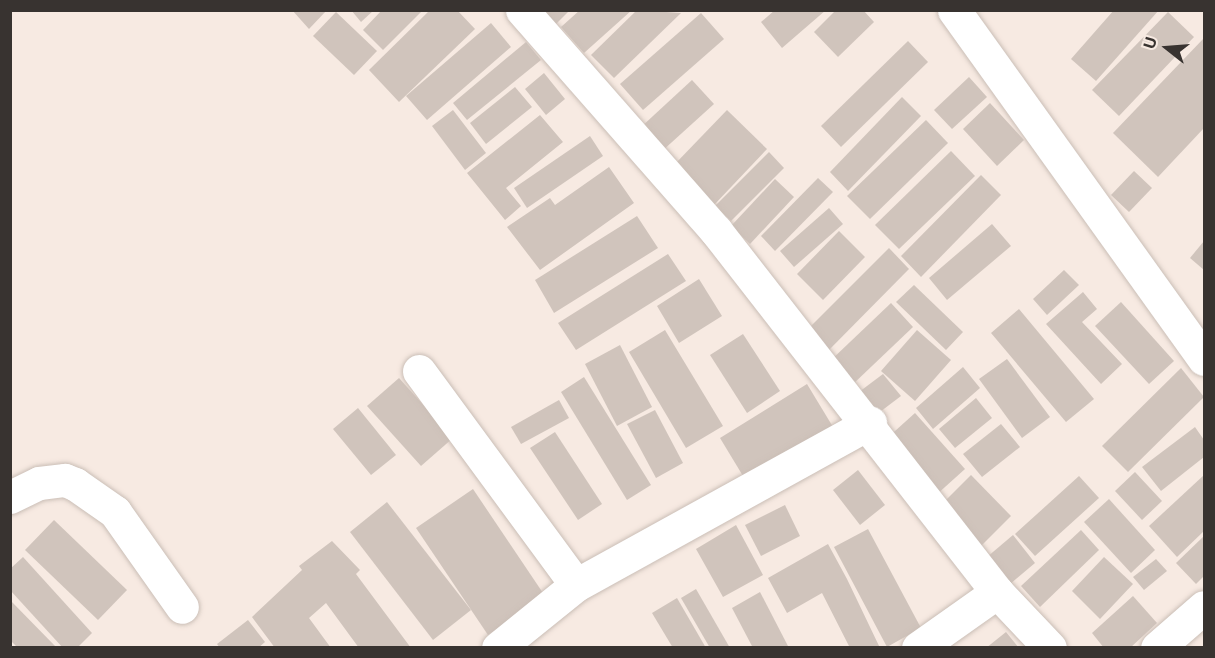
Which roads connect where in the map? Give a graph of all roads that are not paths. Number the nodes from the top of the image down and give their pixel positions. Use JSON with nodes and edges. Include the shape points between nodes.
{"nodes":[{"id":1,"x":522,"y":10,"type":"edge"},
{"id":2,"x":954,"y":10,"type":"edge"},
{"id":3,"x":1204,"y":359,"type":"edge"},
{"id":4,"x":419,"y":371,"type":"dead end"},
{"id":5,"x":870,"y":423,"type":"junction"},
{"id":6,"x":10,"y":497,"type":"edge"},
{"id":7,"x":576,"y":585,"type":"junction"},
{"id":8,"x":998,"y":592,"type":"junction"},
{"id":9,"x":182,"y":607,"type":"dead end"},
{"id":10,"x":1204,"y":607,"type":"edge"},
{"id":11,"x":498,"y":648,"type":"edge"},
{"id":12,"x":918,"y":648,"type":"edge"},
{"id":13,"x":1050,"y":648,"type":"edge"},
{"id":14,"x":1157,"y":648,"type":"edge"}],
"edges":[{"from":1,"to":5,"type":"street","via":[[716,231]]},
{"from":2,"to":3,"type":"street"},
{"from":4,"to":7,"type":"street"},
{"from":5,"to":7,"type":"street"},
{"from":5,"to":8,"type":"street"},
{"from":6,"to":9,"type":"street","via":[[39,483],[65,480],[75,484],[115,512]]},
{"from":7,"to":11,"type":"street"},
{"from":8,"to":12,"type":"street"},
{"from":8,"to":13,"type":"street"},
{"from":10,"to":14,"type":"street"}]}
